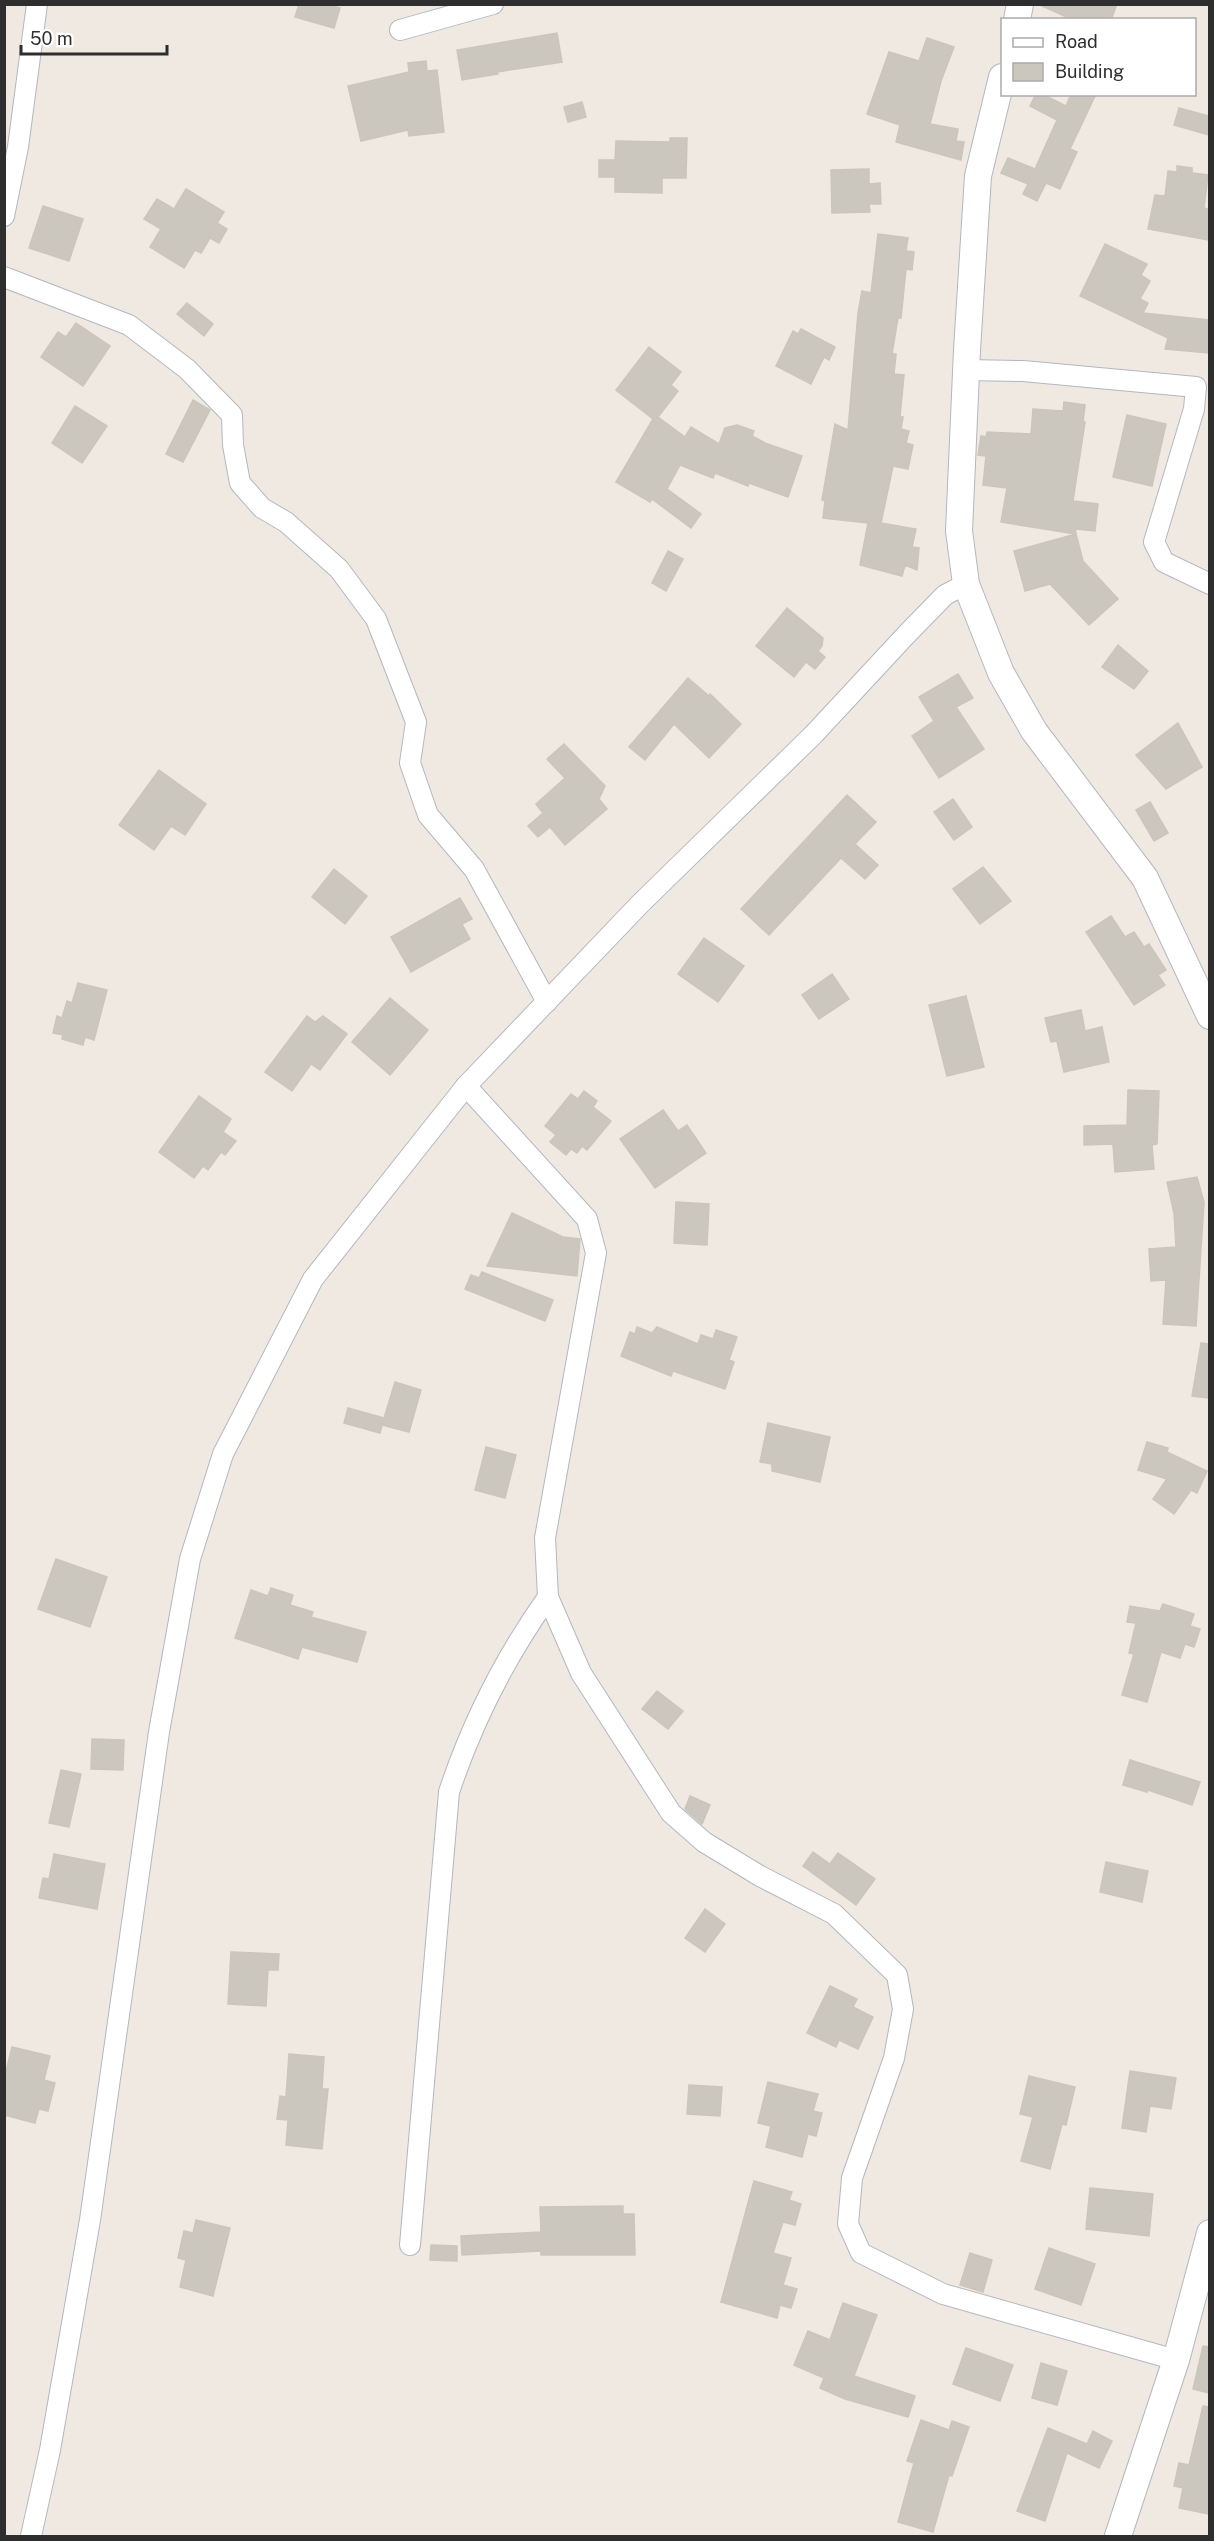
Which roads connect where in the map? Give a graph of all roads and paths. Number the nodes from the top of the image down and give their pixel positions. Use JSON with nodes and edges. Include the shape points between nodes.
{"nodes":[{"id":1,"x":37,"y":4,"type":"edge"},
{"id":2,"x":493,"y":4,"type":"edge"},
{"id":3,"x":400,"y":30,"type":"dead end"},
{"id":4,"x":1001,"y":81,"type":"edge"},
{"id":5,"x":4,"y":216,"type":"edge"},
{"id":6,"x":4,"y":277,"type":"edge"},
{"id":7,"x":966,"y":370,"type":"junction"},
{"id":8,"x":966,"y":584,"type":"junction"},
{"id":9,"x":1209,"y":584,"type":"edge"},
{"id":10,"x":546,"y":1002,"type":"junction"},
{"id":11,"x":1209,"y":1016,"type":"edge"},
{"id":12,"x":466,"y":1086,"type":"junction"},
{"id":13,"x":548,"y":1597,"type":"junction"},
{"id":14,"x":1209,"y":2233,"type":"edge"},
{"id":15,"x":410,"y":2245,"type":"dead end"},
{"id":16,"x":1176,"y":2360,"type":"junction"},
{"id":17,"x":32,"y":2536,"type":"edge"},
{"id":18,"x":1118,"y":2536,"type":"edge"}],
"edges":[{"from":1,"to":5,"type":"street","via":[[18,147]]},
{"from":2,"to":3,"type":"street"},
{"from":4,"to":7,"type":"street","via":[[978,176]]},
{"from":6,"to":10,"type":"street","via":[[129,325],[188,369],[232,415],[240,483],[262,508],[286,522],[339,569],[375,619],[416,722],[410,763],[428,815],[474,869]]},
{"from":7,"to":8,"type":"street","via":[[959,531]]},
{"from":7,"to":9,"type":"street","via":[[1023,371],[1196,387],[1194,409],[1154,542],[1164,562]]},
{"from":8,"to":10,"type":"street","via":[[945,595],[814,734]]},
{"from":8,"to":11,"type":"street","via":[[1001,674],[1034,731],[1144,879]]},
{"from":10,"to":12,"type":"street"},
{"from":12,"to":13,"type":"street","via":[[587,1219],[596,1253],[545,1538]]},
{"from":12,"to":17,"type":"street","via":[[313,1279],[223,1454],[190,1559],[159,1732],[90,2220]]},
{"from":13,"to":15,"type":"street","via":[[517,1644],[464,1749],[449,1792]]},
{"from":13,"to":16,"type":"street","via":[[581,1673],[671,1814],[704,1842],[834,1914],[897,1975],[903,2009],[894,2058],[852,2178],[848,2224],[861,2253],[943,2294]]},
{"from":14,"to":16,"type":"street"},
{"from":16,"to":18,"type":"street"}]}
